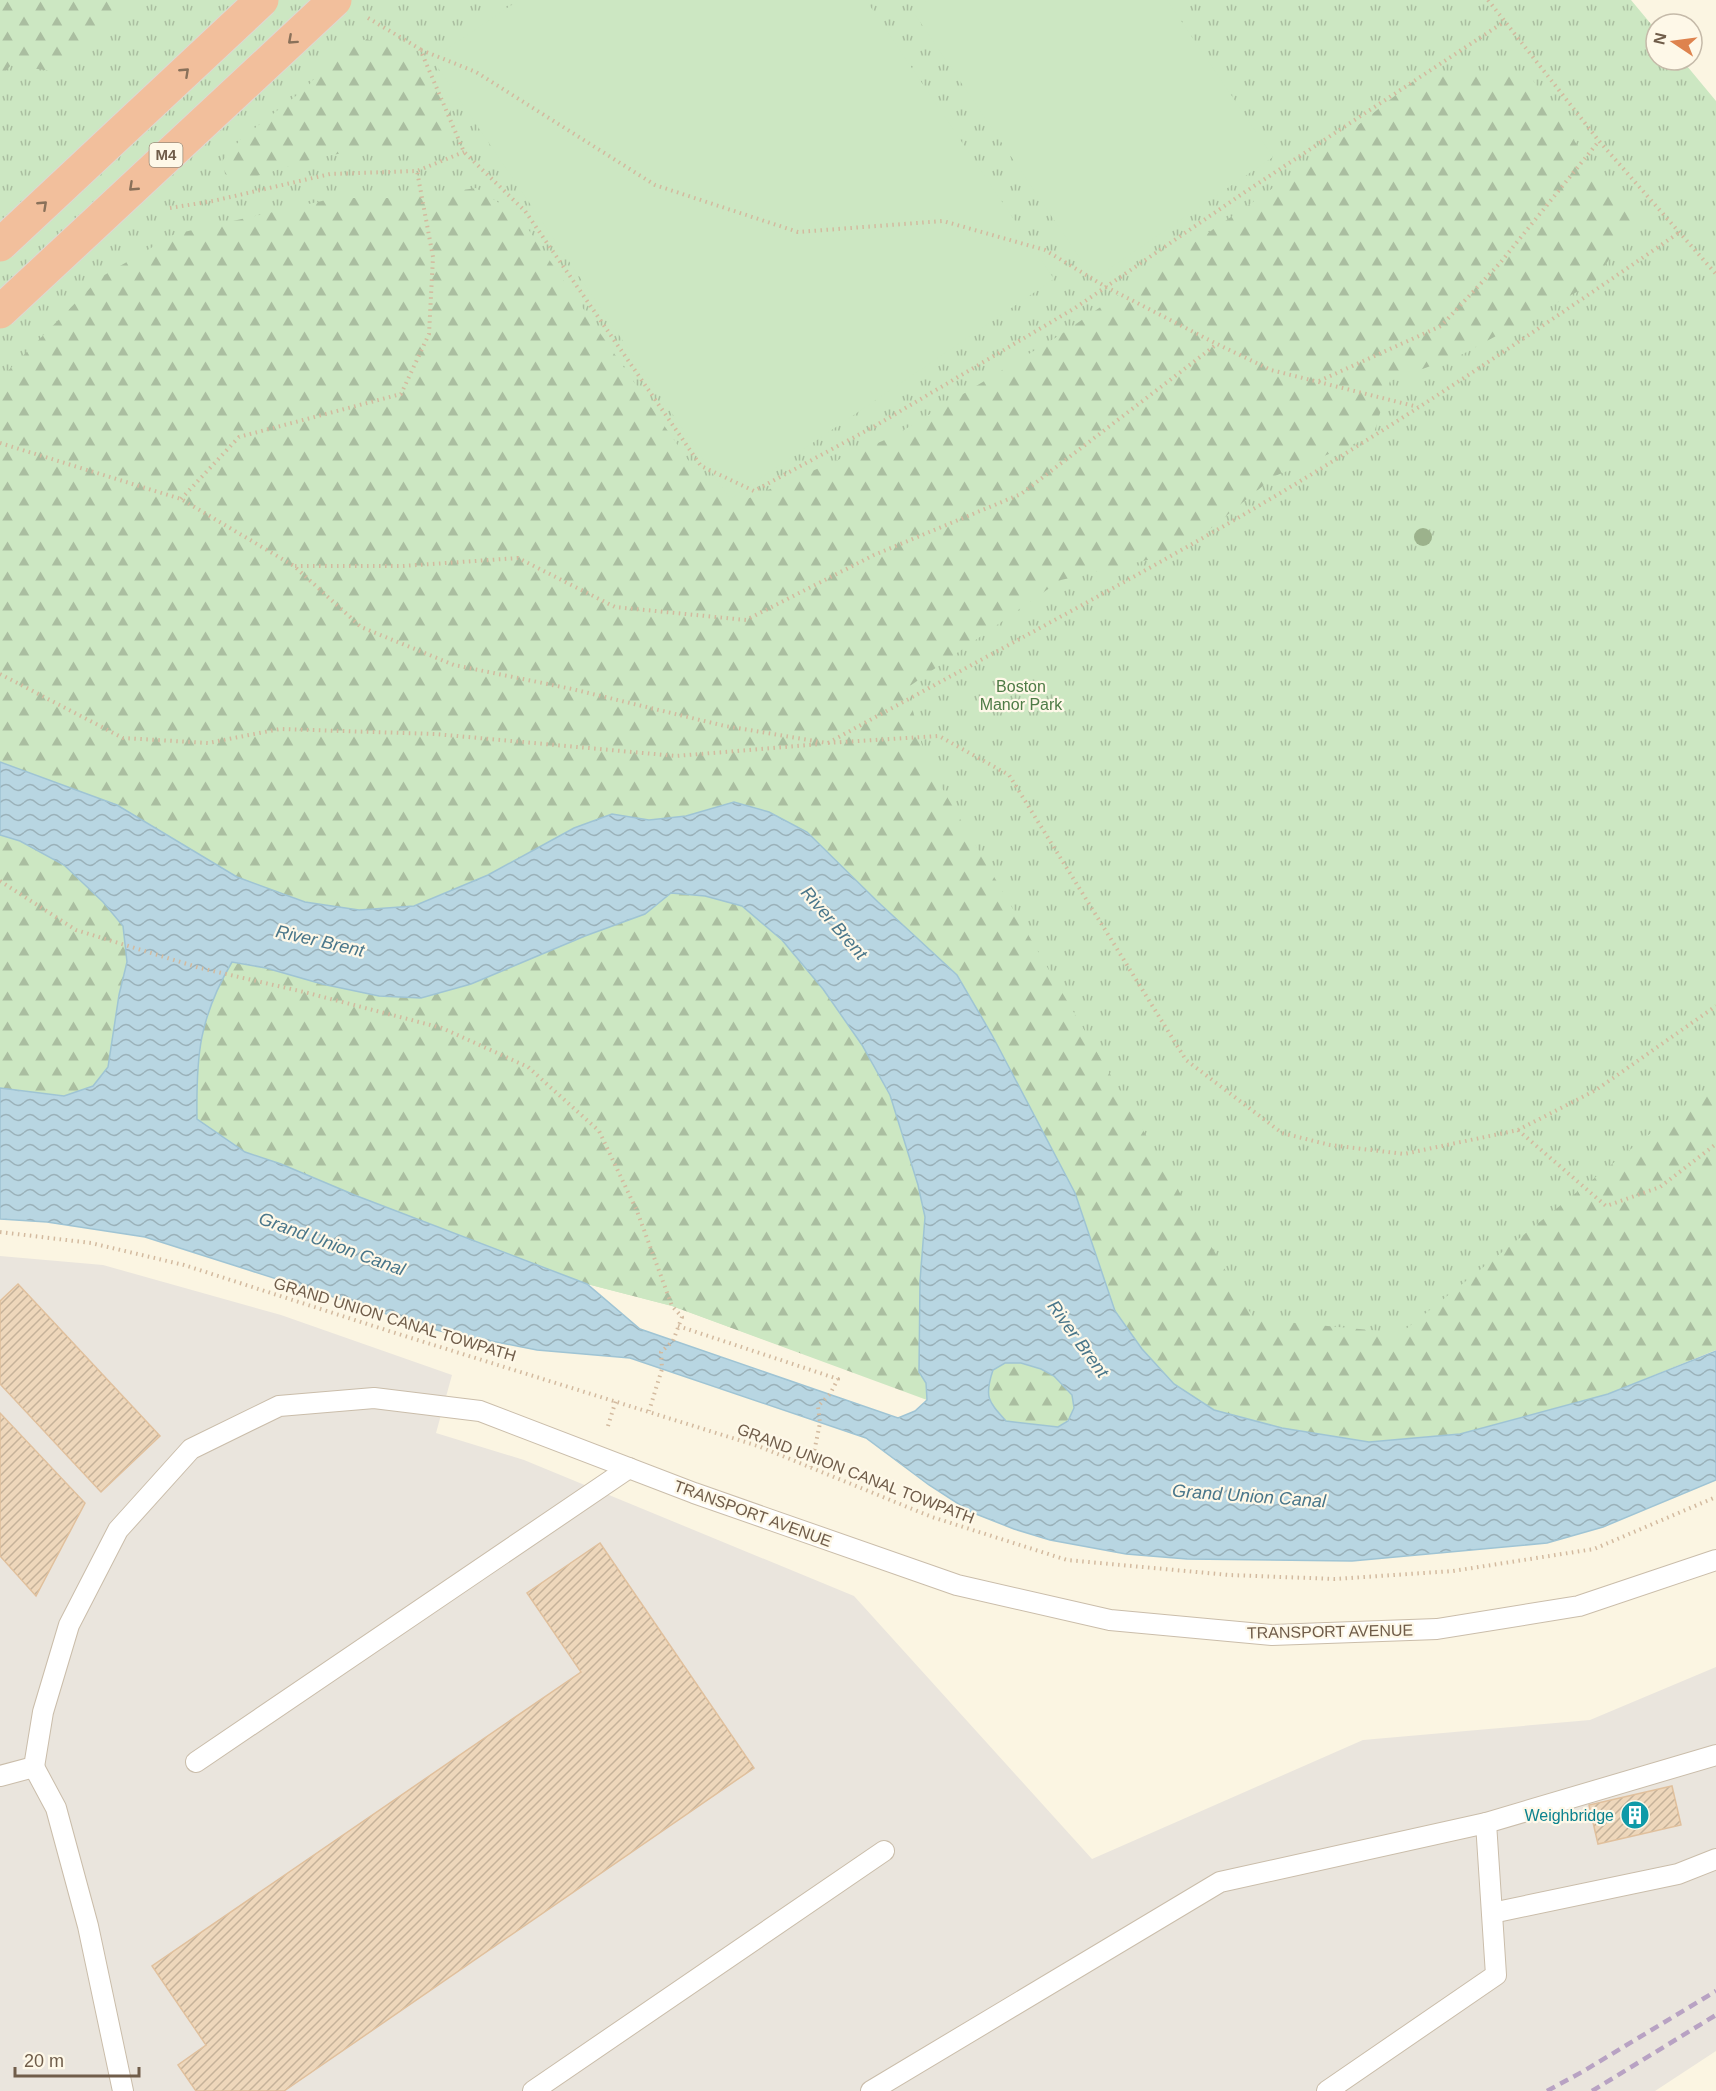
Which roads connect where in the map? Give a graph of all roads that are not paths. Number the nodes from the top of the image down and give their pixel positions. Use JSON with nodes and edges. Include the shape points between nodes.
{"nodes":[{"id":1,"x":262,"y":0,"type":"edge"},
{"id":2,"x":347,"y":6,"type":"edge"},
{"id":3,"x":0,"y":245,"type":"edge"},
{"id":4,"x":0,"y":312,"type":"edge"},
{"id":5,"x":629,"y":1468,"type":"junction"},
{"id":6,"x":1716,"y":1560,"type":"edge"},
{"id":7,"x":1716,"y":1755,"type":"edge"},
{"id":8,"x":196,"y":1762,"type":"dead end"},
{"id":9,"x":34,"y":1767,"type":"junction"},
{"id":10,"x":0,"y":1776,"type":"edge"},
{"id":11,"x":1486,"y":1823,"type":"junction"},
{"id":12,"x":884,"y":1851,"type":"dead end"},
{"id":13,"x":1716,"y":1859,"type":"edge"},
{"id":14,"x":1492,"y":1913,"type":"junction"},
{"id":15,"x":123,"y":2091,"type":"edge"},
{"id":16,"x":533,"y":2091,"type":"edge"},
{"id":17,"x":871,"y":2091,"type":"edge"},
{"id":18,"x":1328,"y":2091,"type":"edge"}],
"edges":[{"from":3,"to":1,"type":"highway","one_way":true,"bridge":true},
{"from":2,"to":4,"type":"highway","number":"M4","one_way":true,"bridge":true},
{"from":5,"to":6,"type":"lane","name":"TRANSPORT AVENUE","via":[[957,1585],[1110,1620],[1272,1635],[1437,1629],[1579,1606]]},
{"from":5,"to":8,"type":"lane"},
{"from":5,"to":9,"type":"lane","name":"TRANSPORT AVENUE","via":[[480,1411],[374,1398],[279,1406],[192,1449],[118,1530],[69,1625],[43,1712]]},
{"from":7,"to":11,"type":"lane"},
{"from":9,"to":10,"type":"lane"},
{"from":9,"to":15,"type":"lane","via":[[56,1808],[88,1926]]},
{"from":11,"to":14,"type":"lane"},
{"from":11,"to":17,"type":"lane","via":[[1220,1882]]},
{"from":12,"to":16,"type":"lane"},
{"from":13,"to":14,"type":"lane","via":[[1678,1874]]},
{"from":14,"to":18,"type":"lane","via":[[1496,1975]]}]}
